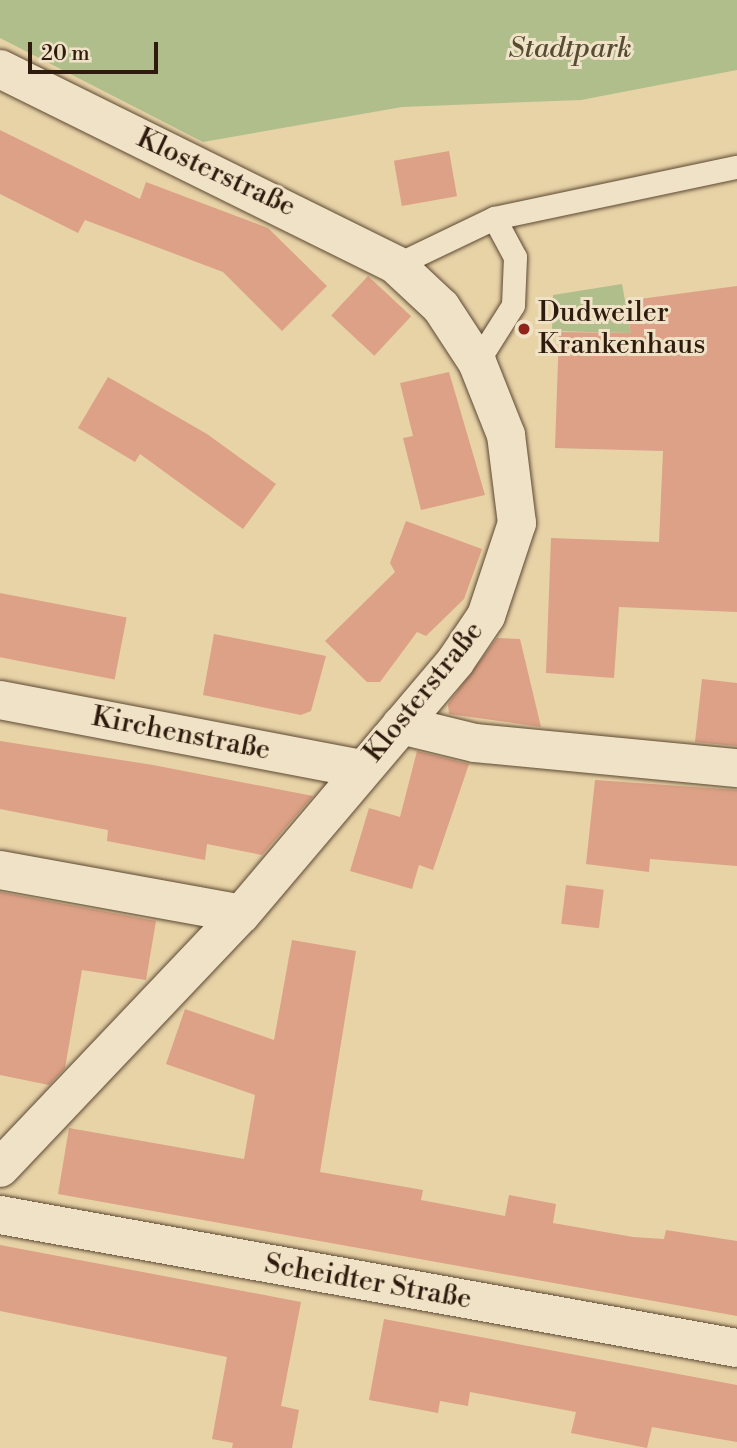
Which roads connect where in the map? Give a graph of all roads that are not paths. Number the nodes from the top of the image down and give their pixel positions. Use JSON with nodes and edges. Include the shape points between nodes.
{"nodes":[{"id":1,"x":0,"y":69,"type":"edge"},
{"id":2,"x":737,"y":167,"type":"edge"},
{"id":3,"x":494,"y":218,"type":"junction"},
{"id":4,"x":396,"y":265,"type":"junction"},
{"id":5,"x":477,"y":362,"type":"junction"},
{"id":6,"x":0,"y":700,"type":"edge"},
{"id":7,"x":401,"y":725,"type":"junction"},
{"id":8,"x":737,"y":768,"type":"edge"},
{"id":9,"x":363,"y":769,"type":"junction"},
{"id":10,"x":0,"y":870,"type":"edge"},
{"id":11,"x":241,"y":914,"type":"junction"},
{"id":12,"x":0,"y":1168,"type":"edge"},
{"id":13,"x":0,"y":1215,"type":"edge"},
{"id":14,"x":737,"y":1348,"type":"edge"}],
"edges":[{"from":1,"to":4,"type":"street","name":"Klosterstraße"},
{"from":2,"to":3,"type":"lane"},
{"from":3,"to":4,"type":"lane"},
{"from":3,"to":5,"type":"lane","via":[[515,257],[513,305]]},
{"from":4,"to":5,"type":"street","name":"Klosterstraße","via":[[441,307]]},
{"from":5,"to":7,"type":"street","name":"Klosterstraße","via":[[506,435],[517,523],[486,616]]},
{"from":6,"to":9,"type":"street","name":"Kirchenstraße"},
{"from":7,"to":8,"type":"street","via":[[475,743]]},
{"from":7,"to":9,"type":"street","name":"Klosterstraße"},
{"from":9,"to":11,"type":"street","name":"Klosterstraße"},
{"from":10,"to":11,"type":"street"},
{"from":11,"to":12,"type":"street","name":"Klosterstraße"},
{"from":13,"to":14,"type":"street","name":"Scheidter Straße"}]}
